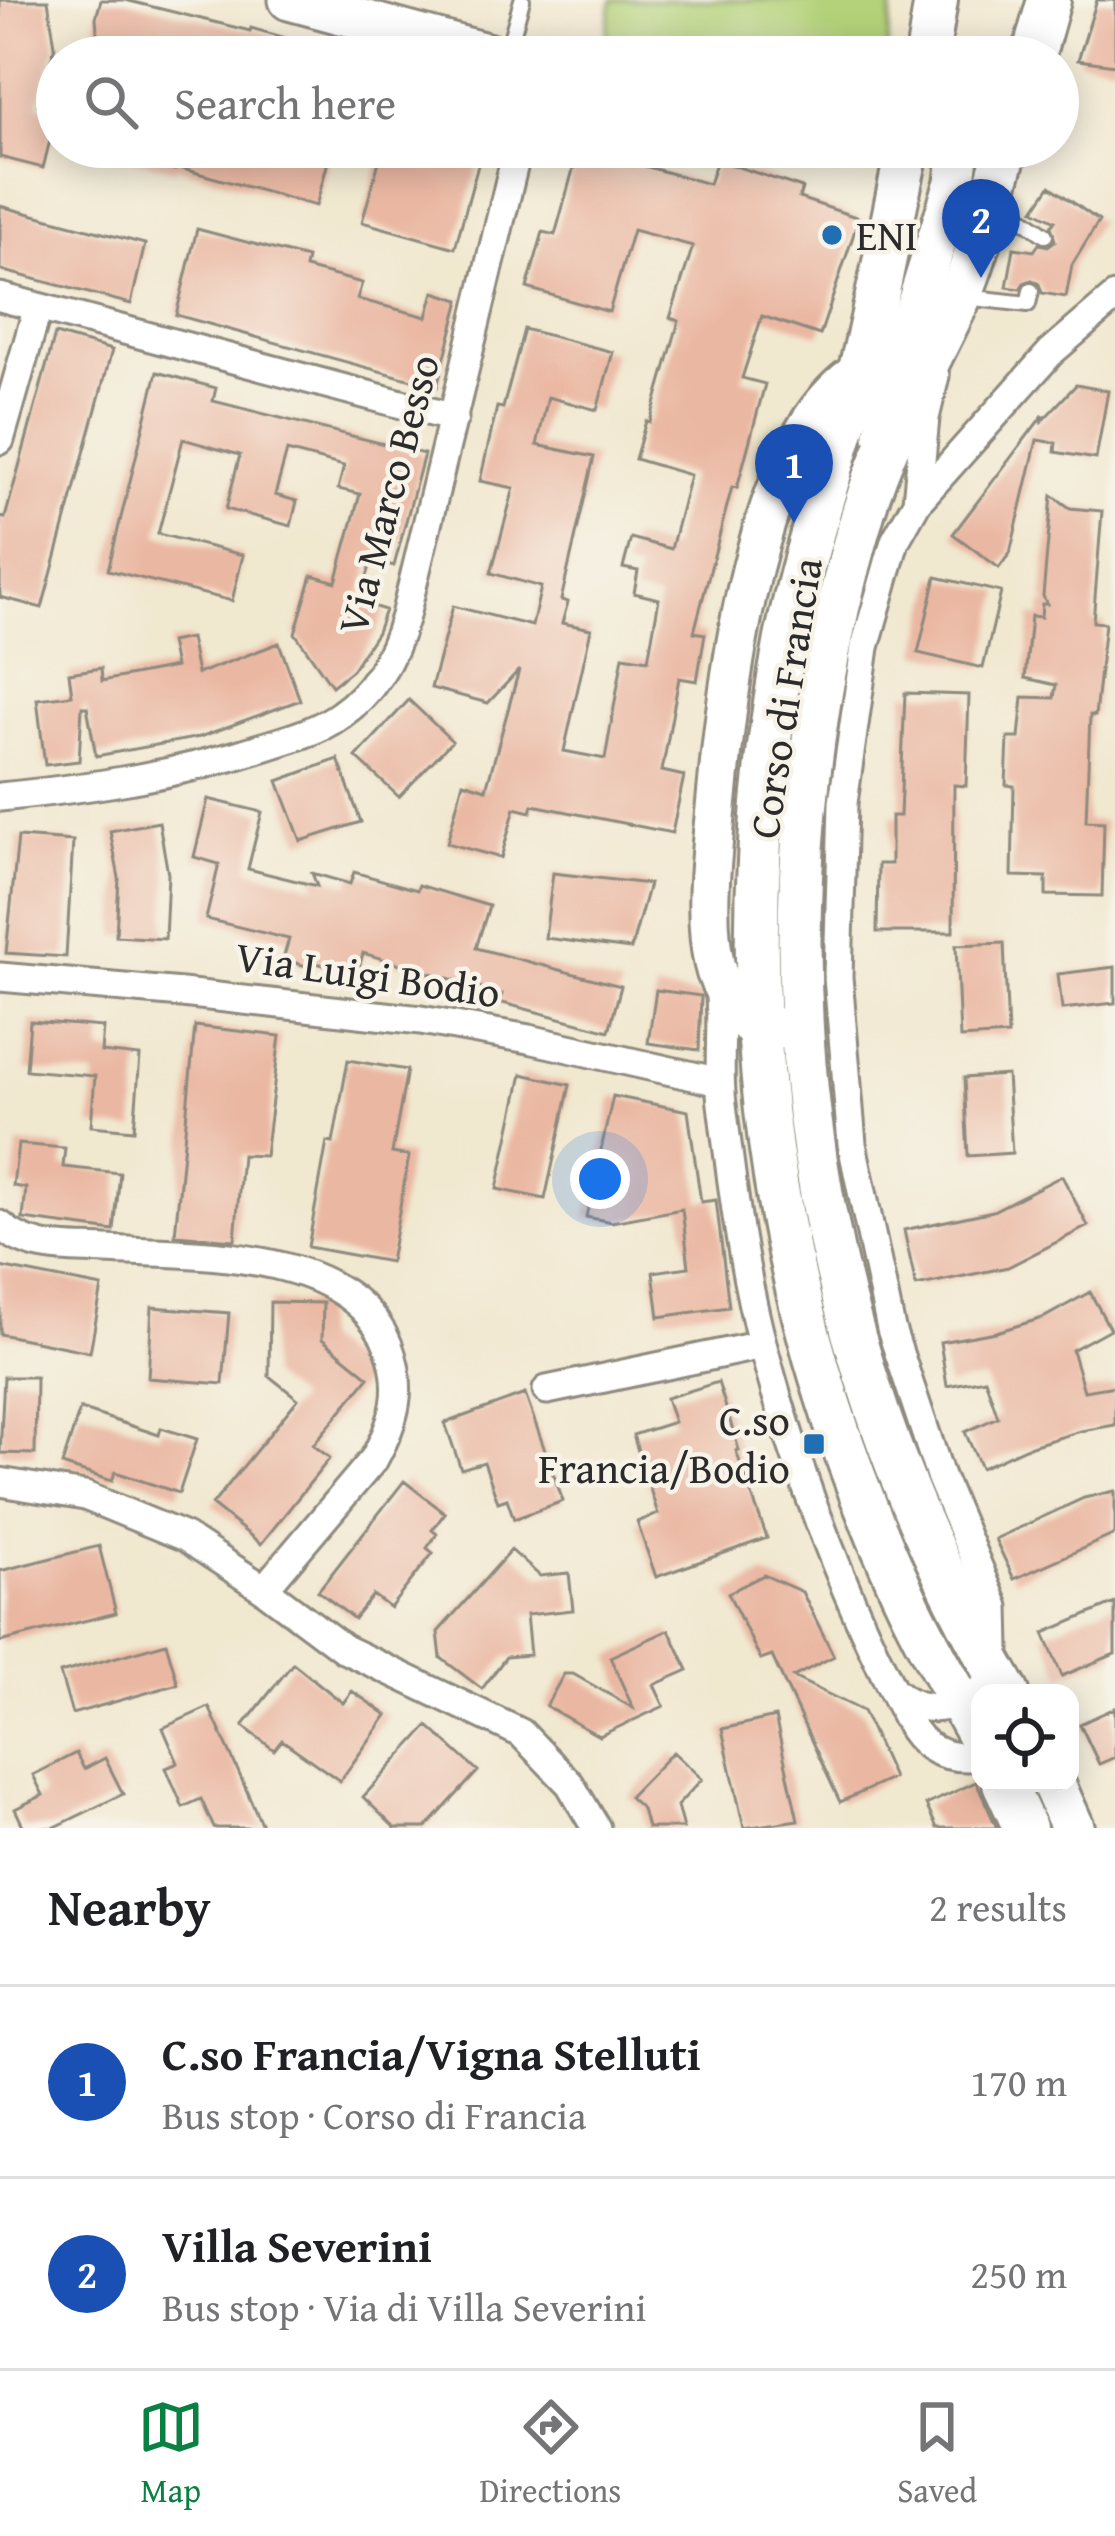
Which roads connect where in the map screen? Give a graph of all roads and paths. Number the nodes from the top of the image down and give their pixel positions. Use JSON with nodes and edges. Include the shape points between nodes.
{"nodes":[{"id":1,"x":289,"y":0,"type":"edge"},
{"id":2,"x":522,"y":0,"type":"edge"},
{"id":3,"x":936,"y":0,"type":"edge"},
{"id":4,"x":1048,"y":0,"type":"edge"},
{"id":5,"x":424,"y":36,"type":"edge"},
{"id":6,"x":510,"y":36,"type":"edge"},
{"id":7,"x":930,"y":36,"type":"edge"},
{"id":8,"x":1039,"y":36,"type":"edge"},
{"id":9,"x":513,"y":168,"type":"edge"},
{"id":10,"x":903,"y":168,"type":"edge"},
{"id":11,"x":957,"y":168,"type":"edge"},
{"id":12,"x":1001,"y":168,"type":"edge"},
{"id":13,"x":992,"y":196,"type":"junction"},
{"id":14,"x":1045,"y":235,"type":"dead end"},
{"id":15,"x":1031,"y":291,"type":"dead end"},
{"id":16,"x":0,"y":297,"type":"edge"},
{"id":17,"x":1115,"y":297,"type":"edge"},
{"id":18,"x":957,"y":301,"type":"junction"},
{"id":19,"x":38,"y":307,"type":"junction"},
{"id":20,"x":859,"y":373,"type":"junction"},
{"id":21,"x":454,"y":418,"type":"junction"},
{"id":22,"x":0,"y":440,"type":"edge"},
{"id":23,"x":882,"y":452,"type":"junction"},
{"id":24,"x":917,"y":502,"type":"junction"},
{"id":25,"x":0,"y":797,"type":"edge"},
{"id":26,"x":0,"y":977,"type":"edge"},
{"id":27,"x":838,"y":977,"type":"junction"},
{"id":28,"x":719,"y":981,"type":"junction"},
{"id":29,"x":801,"y":1025,"type":"junction"},
{"id":30,"x":758,"y":1031,"type":"junction"},
{"id":31,"x":719,"y":1082,"type":"junction"},
{"id":32,"x":808,"y":1123,"type":"junction"},
{"id":33,"x":768,"y":1138,"type":"junction"},
{"id":34,"x":851,"y":1144,"type":"junction"},
{"id":35,"x":0,"y":1225,"type":"edge"},
{"id":36,"x":739,"y":1228,"type":"junction"},
{"id":37,"x":762,"y":1345,"type":"junction"},
{"id":38,"x":547,"y":1390,"type":"dead end"},
{"id":39,"x":0,"y":1483,"type":"edge"},
{"id":40,"x":265,"y":1589,"type":"junction"},
{"id":41,"x":974,"y":1684,"type":"edge"},
{"id":42,"x":979,"y":1684,"type":"edge"},
{"id":43,"x":987,"y":1684,"type":"edge"},
{"id":44,"x":894,"y":1691,"type":"junction"},
{"id":45,"x":971,"y":1700,"type":"edge"},
{"id":46,"x":971,"y":1756,"type":"edge"},
{"id":47,"x":1008,"y":1792,"type":"edge"},
{"id":48,"x":1057,"y":1792,"type":"edge"},
{"id":49,"x":596,"y":1828,"type":"edge"},
{"id":50,"x":1025,"y":1828,"type":"edge"},
{"id":51,"x":1073,"y":1828,"type":"edge"}],
"edges":[{"from":1,"to":5,"type":"main road"},
{"from":2,"to":6,"type":"lane"},
{"from":3,"to":7,"type":"main road"},
{"from":4,"to":8,"type":"main road"},
{"from":9,"to":21,"type":"street","name":"Via Marco Besso"},
{"from":10,"to":20,"type":"main road","name":"Corso di Francia"},
{"from":11,"to":23,"type":"main road","via":[[899,361]]},
{"from":12,"to":13,"type":"main road","name":"Corso di Francia"},
{"from":13,"to":14,"type":"lane"},
{"from":13,"to":18,"type":"main road","name":"Corso di Francia"},
{"from":15,"to":18,"type":"lane","via":[[1028,304]]},
{"from":16,"to":19,"type":"street"},
{"from":17,"to":24,"type":"street","via":[[1051,352]]},
{"from":18,"to":23,"type":"main road","name":"Corso di Francia"},
{"from":18,"to":24,"type":"street","via":[[926,418]]},
{"from":19,"to":21,"type":"street"},
{"from":19,"to":22,"type":"street"},
{"from":20,"to":28,"type":"main road","name":"Corso di Francia","via":[[803,436],[756,557],[716,808],[710,908]]},
{"from":20,"to":30,"type":"main road","name":"Corso di Francia","via":[[801,572],[776,698],[759,867]]},
{"from":21,"to":25,"type":"street","name":"Via Marco Besso","via":[[400,632],[380,674],[341,715],[207,763]]},
{"from":23,"to":29,"type":"main road","name":"Corso di Francia","via":[[819,706],[804,832]]},
{"from":24,"to":27,"type":"street","name":"Corso di Francia","via":[[888,557],[857,690],[841,822]]},
{"from":26,"to":31,"type":"street","name":"Via Luigi Bodio","via":[[421,1020]]},
{"from":27,"to":29,"type":"street"},
{"from":27,"to":34,"type":"street","name":"Corso di Francia"},
{"from":28,"to":30,"type":"main road","name":"Corso di Francia"},
{"from":28,"to":31,"type":"street","name":"Corso di Francia"},
{"from":29,"to":30,"type":"main road"},
{"from":29,"to":32,"type":"main road","name":"Corso di Francia"},
{"from":30,"to":31,"type":"street"},
{"from":30,"to":33,"type":"main road","name":"Corso di Francia"},
{"from":31,"to":36,"type":"street","name":"Corso di Francia"},
{"from":32,"to":33,"type":"street"},
{"from":32,"to":34,"type":"street","via":[[831,1125]]},
{"from":32,"to":42,"type":"main road","name":"Corso di Francia","via":[[840,1285],[874,1400]]},
{"from":33,"to":36,"type":"street","name":"Corso di Francia"},
{"from":33,"to":41,"type":"main road","name":"Corso di Francia","via":[[797,1289],[836,1426],[896,1579]]},
{"from":34,"to":43,"type":"street","name":"Corso di Francia","via":[[891,1329],[993,1600],[998,1624]]},
{"from":35,"to":40,"type":"street","via":[[55,1248],[292,1268],[336,1287],[376,1323],[396,1373],[388,1436]]},
{"from":36,"to":37,"type":"street","name":"Corso di Francia"},
{"from":37,"to":38,"type":"street"},
{"from":37,"to":44,"type":"street","name":"Corso di Francia","via":[[827,1537]]},
{"from":39,"to":40,"type":"street","via":[[65,1491],[130,1512]]},
{"from":40,"to":49,"type":"street","via":[[344,1648],[520,1733],[570,1784]]},
{"from":44,"to":45,"type":"street","via":[[923,1708]]},
{"from":44,"to":46,"type":"street","name":"Corso di Francia","via":[[928,1747]]},
{"from":47,"to":50,"type":"main road"},
{"from":48,"to":51,"type":"main road"}]}
